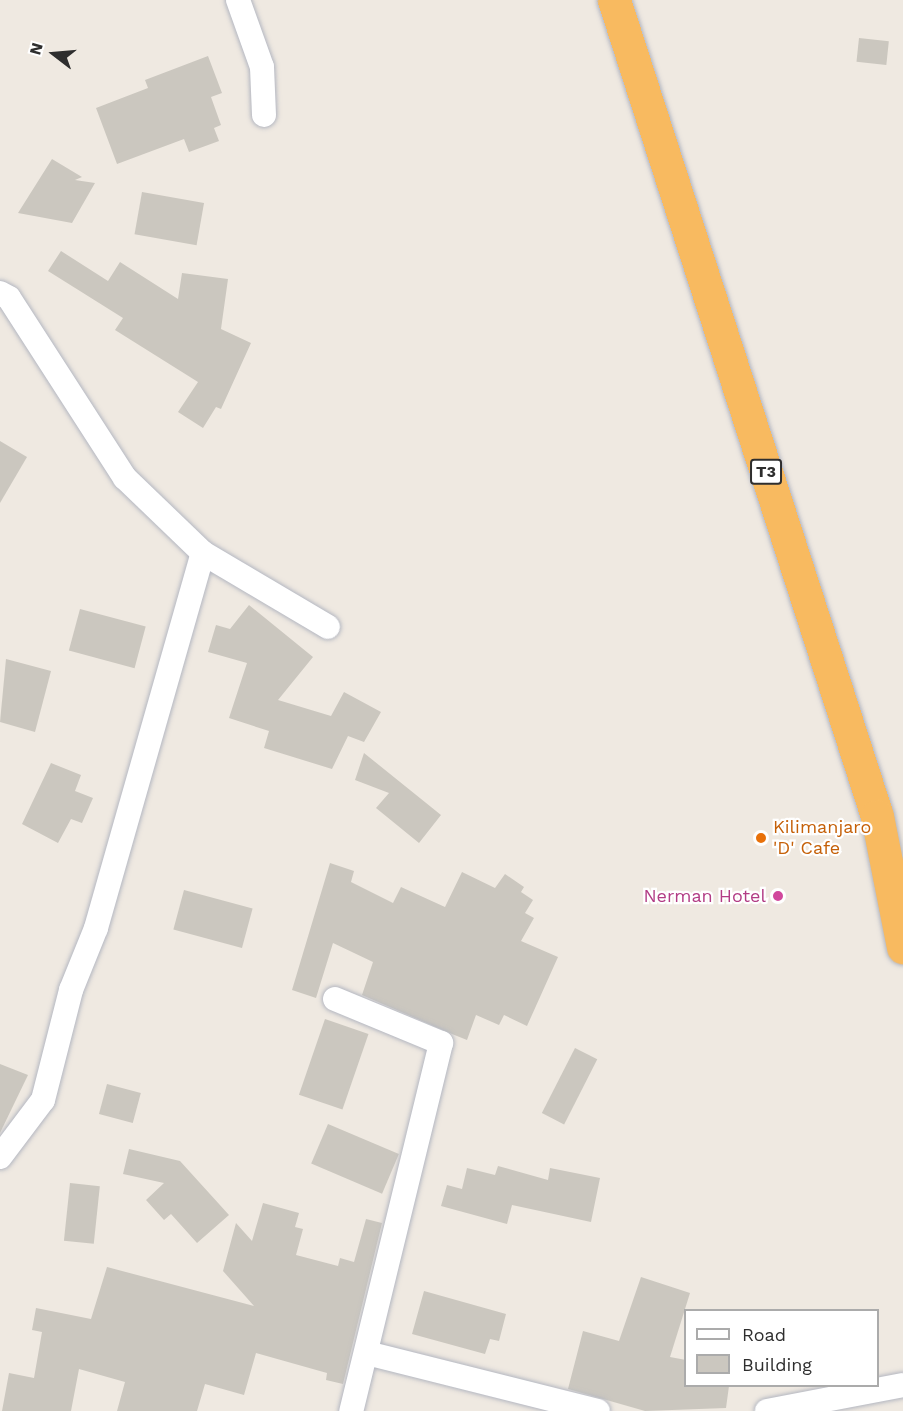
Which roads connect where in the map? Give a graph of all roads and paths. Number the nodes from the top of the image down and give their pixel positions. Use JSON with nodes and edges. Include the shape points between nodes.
{"nodes":[{"id":1,"x":238,"y":0,"type":"edge"},
{"id":2,"x":614,"y":0,"type":"edge"},
{"id":3,"x":264,"y":115,"type":"dead end"},
{"id":4,"x":0,"y":293,"type":"edge"},
{"id":5,"x":202,"y":553,"type":"junction"},
{"id":6,"x":328,"y":627,"type":"dead end"},
{"id":7,"x":896,"y":873,"type":"edge"},
{"id":8,"x":903,"y":947,"type":"edge"},
{"id":9,"x":335,"y":999,"type":"dead end"},
{"id":10,"x":0,"y":1157,"type":"edge"},
{"id":11,"x":367,"y":1353,"type":"junction"},
{"id":12,"x":903,"y":1385,"type":"edge"},
{"id":13,"x":351,"y":1411,"type":"edge"},
{"id":14,"x":598,"y":1411,"type":"edge"},
{"id":15,"x":767,"y":1411,"type":"edge"}],
"edges":[{"from":1,"to":3,"type":"street","via":[[262,67]]},
{"from":2,"to":7,"type":"highway","number":"T3"},
{"from":4,"to":5,"type":"street","via":[[9,298],[125,478]]},
{"from":5,"to":6,"type":"street"},
{"from":5,"to":10,"type":"street","via":[[102,906],[70,990],[43,1100]]},
{"from":7,"to":8,"type":"highway","number":"T3"},
{"from":9,"to":11,"type":"street","via":[[441,1043]]},
{"from":11,"to":13,"type":"street"},
{"from":11,"to":14,"type":"street"},
{"from":12,"to":15,"type":"street"}]}
